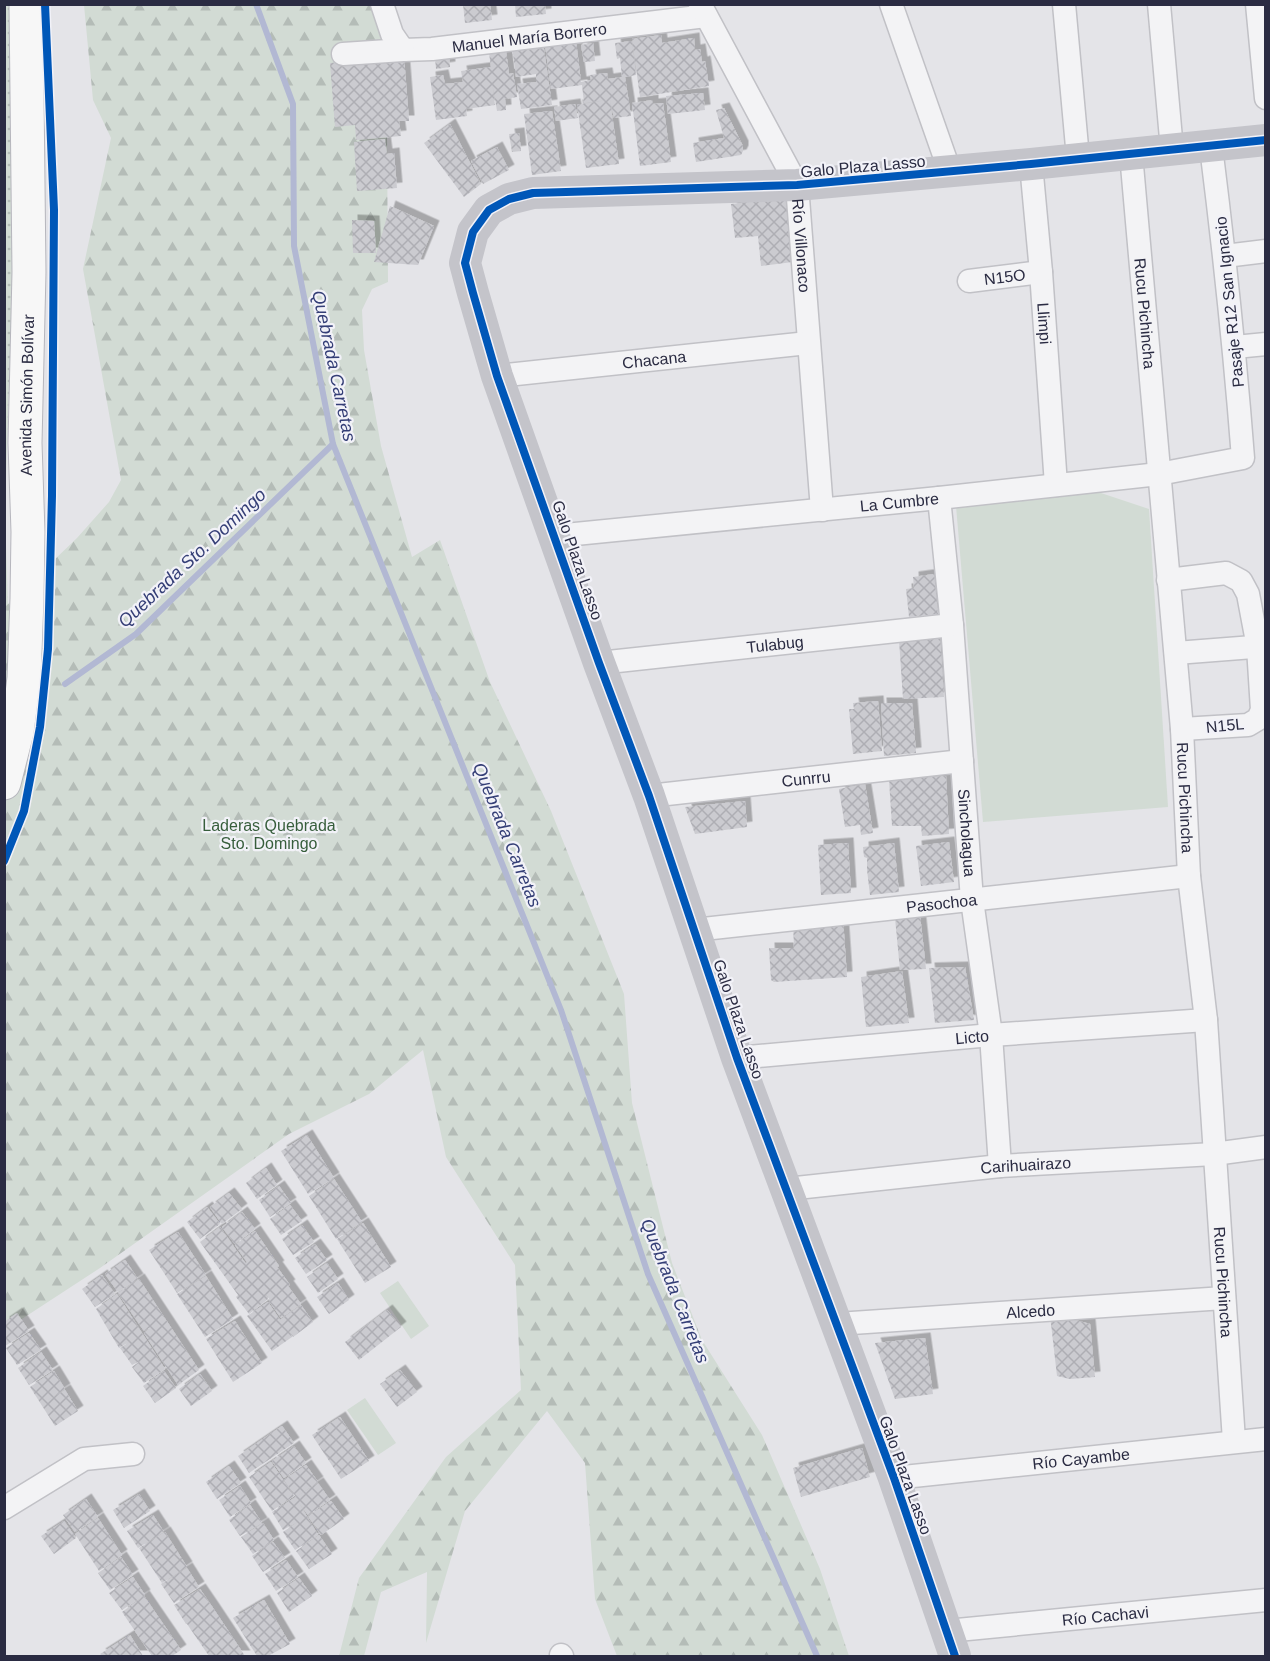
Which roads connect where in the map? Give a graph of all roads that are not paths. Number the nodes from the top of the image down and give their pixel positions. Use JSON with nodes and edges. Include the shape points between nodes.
{"nodes":[{"id":1,"x":26,"y":4,"type":"edge"},
{"id":2,"x":382,"y":4,"type":"edge"},
{"id":3,"x":891,"y":4,"type":"edge"},
{"id":4,"x":1064,"y":4,"type":"edge"},
{"id":5,"x":1159,"y":4,"type":"edge"},
{"id":6,"x":1257,"y":4,"type":"edge"},
{"id":7,"x":703,"y":10,"type":"edge"},
{"id":8,"x":403,"y":50,"type":"junction"},
{"id":9,"x":344,"y":54,"type":"dead end"},
{"id":10,"x":1266,"y":98,"type":"edge"},
{"id":11,"x":1266,"y":141,"type":"edge"},
{"id":12,"x":1211,"y":147,"type":"junction"},
{"id":13,"x":1172,"y":150,"type":"junction"},
{"id":14,"x":1131,"y":154,"type":"junction"},
{"id":15,"x":1078,"y":158,"type":"junction"},
{"id":16,"x":1031,"y":164,"type":"junction"},
{"id":17,"x":950,"y":172,"type":"junction"},
{"id":18,"x":797,"y":185,"type":"junction"},
{"id":19,"x":1266,"y":251,"type":"edge"},
{"id":20,"x":1225,"y":256,"type":"junction"},
{"id":21,"x":1041,"y":272,"type":"junction"},
{"id":22,"x":969,"y":281,"type":"dead end"},
{"id":23,"x":808,"y":343,"type":"junction"},
{"id":24,"x":1266,"y":344,"type":"edge"},
{"id":25,"x":1234,"y":347,"type":"junction"},
{"id":26,"x":497,"y":376,"type":"junction"},
{"id":27,"x":1243,"y":458,"type":"joint"},
{"id":28,"x":1159,"y":474,"type":"junction"},
{"id":29,"x":1056,"y":485,"type":"junction"},
{"id":30,"x":939,"y":498,"type":"junction"},
{"id":31,"x":822,"y":510,"type":"junction"},
{"id":32,"x":555,"y":536,"type":"junction"},
{"id":33,"x":1168,"y":580,"type":"junction"},
{"id":34,"x":952,"y":625,"type":"junction"},
{"id":35,"x":1262,"y":646,"type":"edge"},
{"id":36,"x":1176,"y":653,"type":"junction"},
{"id":37,"x":599,"y":663,"type":"junction"},
{"id":38,"x":1182,"y":729,"type":"junction"},
{"id":39,"x":962,"y":761,"type":"junction"},
{"id":40,"x":4,"y":783,"type":"edge"},
{"id":41,"x":649,"y":796,"type":"junction"},
{"id":42,"x":1189,"y":876,"type":"junction"},
{"id":43,"x":972,"y":900,"type":"junction"},
{"id":44,"x":694,"y":930,"type":"junction"},
{"id":45,"x":1206,"y":1020,"type":"junction"},
{"id":46,"x":991,"y":1035,"type":"junction"},
{"id":47,"x":737,"y":1058,"type":"junction"},
{"id":48,"x":1266,"y":1147,"type":"edge"},
{"id":49,"x":1214,"y":1154,"type":"junction"},
{"id":50,"x":1000,"y":1166,"type":"junction"},
{"id":51,"x":787,"y":1189,"type":"junction"},
{"id":52,"x":1224,"y":1298,"type":"junction"},
{"id":53,"x":837,"y":1324,"type":"junction"},
{"id":54,"x":1266,"y":1439,"type":"edge"},
{"id":55,"x":1234,"y":1442,"type":"junction"},
{"id":56,"x":133,"y":1454,"type":"dead end"},
{"id":57,"x":894,"y":1478,"type":"junction"},
{"id":58,"x":4,"y":1508,"type":"edge"},
{"id":59,"x":1266,"y":1600,"type":"edge"},
{"id":60,"x":951,"y":1644,"type":"edge"}],
"edges":[{"from":1,"to":40,"type":"highway","name":"Avenida Simón Bolívar","via":[[28,576],[24,678],[17,732]]},
{"from":2,"to":8,"type":"street","via":[[392,34]]},
{"from":3,"to":17,"type":"street"},
{"from":4,"to":15,"type":"street"},
{"from":5,"to":13,"type":"street"},
{"from":6,"to":10,"type":"street"},
{"from":7,"to":8,"type":"street","name":"Manuel María Borrero","via":[[432,50]]},
{"from":7,"to":18,"type":"street","name":"Río Villonaco"},
{"from":8,"to":9,"type":"street","name":"Manuel María Borrero"},
{"from":11,"to":12,"type":"street","name":"Galo Plaza Lasso"},
{"from":12,"to":13,"type":"street","name":"Galo Plaza Lasso"},
{"from":12,"to":20,"type":"street","name":"Pasaje R12 San Ignacio"},
{"from":13,"to":14,"type":"street","name":"Galo Plaza Lasso"},
{"from":14,"to":15,"type":"street","name":"Galo Plaza Lasso"},
{"from":14,"to":28,"type":"street","name":"Rucu Pichincha"},
{"from":15,"to":16,"type":"street","name":"Galo Plaza Lasso"},
{"from":16,"to":17,"type":"street","name":"Galo Plaza Lasso"},
{"from":16,"to":21,"type":"street","name":"Llimpi"},
{"from":17,"to":18,"type":"street","name":"Galo Plaza Lasso"},
{"from":18,"to":23,"type":"street","name":"Río Villonaco"},
{"from":18,"to":26,"type":"street","name":"Galo Plaza Lasso","via":[[533,193],[509,199],[489,210],[473,232],[465,263]]},
{"from":19,"to":20,"type":"street"},
{"from":20,"to":25,"type":"street","name":"Pasaje R12 San Ignacio"},
{"from":21,"to":22,"type":"street","name":"N15O"},
{"from":21,"to":29,"type":"street","name":"Llimpi"},
{"from":23,"to":26,"type":"street","name":"Chacana"},
{"from":23,"to":31,"type":"street","name":"Río Villonaco"},
{"from":24,"to":25,"type":"street"},
{"from":25,"to":27,"type":"street","name":"Pasaje R12 San Ignacio"},
{"from":26,"to":32,"type":"street","name":"Galo Plaza Lasso"},
{"from":27,"to":28,"type":"street","name":"La Cumbre"},
{"from":28,"to":29,"type":"street","name":"La Cumbre"},
{"from":28,"to":33,"type":"street","name":"Rucu Pichincha"},
{"from":29,"to":30,"type":"street","name":"La Cumbre"},
{"from":30,"to":31,"type":"street","name":"La Cumbre"},
{"from":30,"to":34,"type":"street","name":"Sincholagua"},
{"from":31,"to":32,"type":"street","name":"La Cumbre"},
{"from":32,"to":37,"type":"street","name":"Galo Plaza Lasso"},
{"from":33,"to":35,"type":"street","via":[[1226,573],[1240,582],[1248,594]]},
{"from":33,"to":36,"type":"street","name":"Rucu Pichincha"},
{"from":34,"to":37,"type":"street","name":"Tulabug"},
{"from":34,"to":39,"type":"street","name":"Sincholagua"},
{"from":35,"to":36,"type":"street"},
{"from":35,"to":38,"type":"street","name":"N15L","via":[[1262,710],[1258,719],[1248,725]]},
{"from":36,"to":38,"type":"street","name":"Rucu Pichincha"},
{"from":37,"to":41,"type":"street","name":"Galo Plaza Lasso"},
{"from":38,"to":42,"type":"street","name":"Rucu Pichincha"},
{"from":39,"to":41,"type":"street","name":"Cunrru"},
{"from":39,"to":43,"type":"street","name":"Sincholagua"},
{"from":41,"to":44,"type":"street","name":"Galo Plaza Lasso"},
{"from":42,"to":43,"type":"street","name":"Pasochoa"},
{"from":42,"to":45,"type":"street","name":"Rucu Pichincha"},
{"from":43,"to":44,"type":"street","name":"Pasochoa"},
{"from":43,"to":46,"type":"street","name":"Sincholagua"},
{"from":44,"to":47,"type":"street","name":"Galo Plaza Lasso"},
{"from":45,"to":46,"type":"street","name":"Licto"},
{"from":45,"to":49,"type":"street","name":"Rucu Pichincha"},
{"from":46,"to":47,"type":"street","name":"Licto"},
{"from":46,"to":50,"type":"street","name":"Sincholagua"},
{"from":47,"to":51,"type":"street","name":"Galo Plaza Lasso"},
{"from":48,"to":49,"type":"street","name":"Carihuairazo"},
{"from":49,"to":50,"type":"street","name":"Carihuairazo"},
{"from":49,"to":52,"type":"street","name":"Rucu Pichincha"},
{"from":50,"to":51,"type":"street","name":"Carihuairazo"},
{"from":51,"to":53,"type":"street","name":"Galo Plaza Lasso"},
{"from":52,"to":53,"type":"street","name":"Alcedo"},
{"from":52,"to":55,"type":"street","name":"Rucu Pichincha"},
{"from":53,"to":57,"type":"street","name":"Galo Plaza Lasso"},
{"from":54,"to":55,"type":"street","name":"Río Cayambe"},
{"from":55,"to":57,"type":"street","name":"Río Cayambe"},
{"from":56,"to":58,"type":"street","via":[[84,1459]]},
{"from":57,"to":60,"type":"street","name":"Galo Plaza Lasso"},
{"from":59,"to":60,"type":"street","name":"Río Cachavi"}]}
